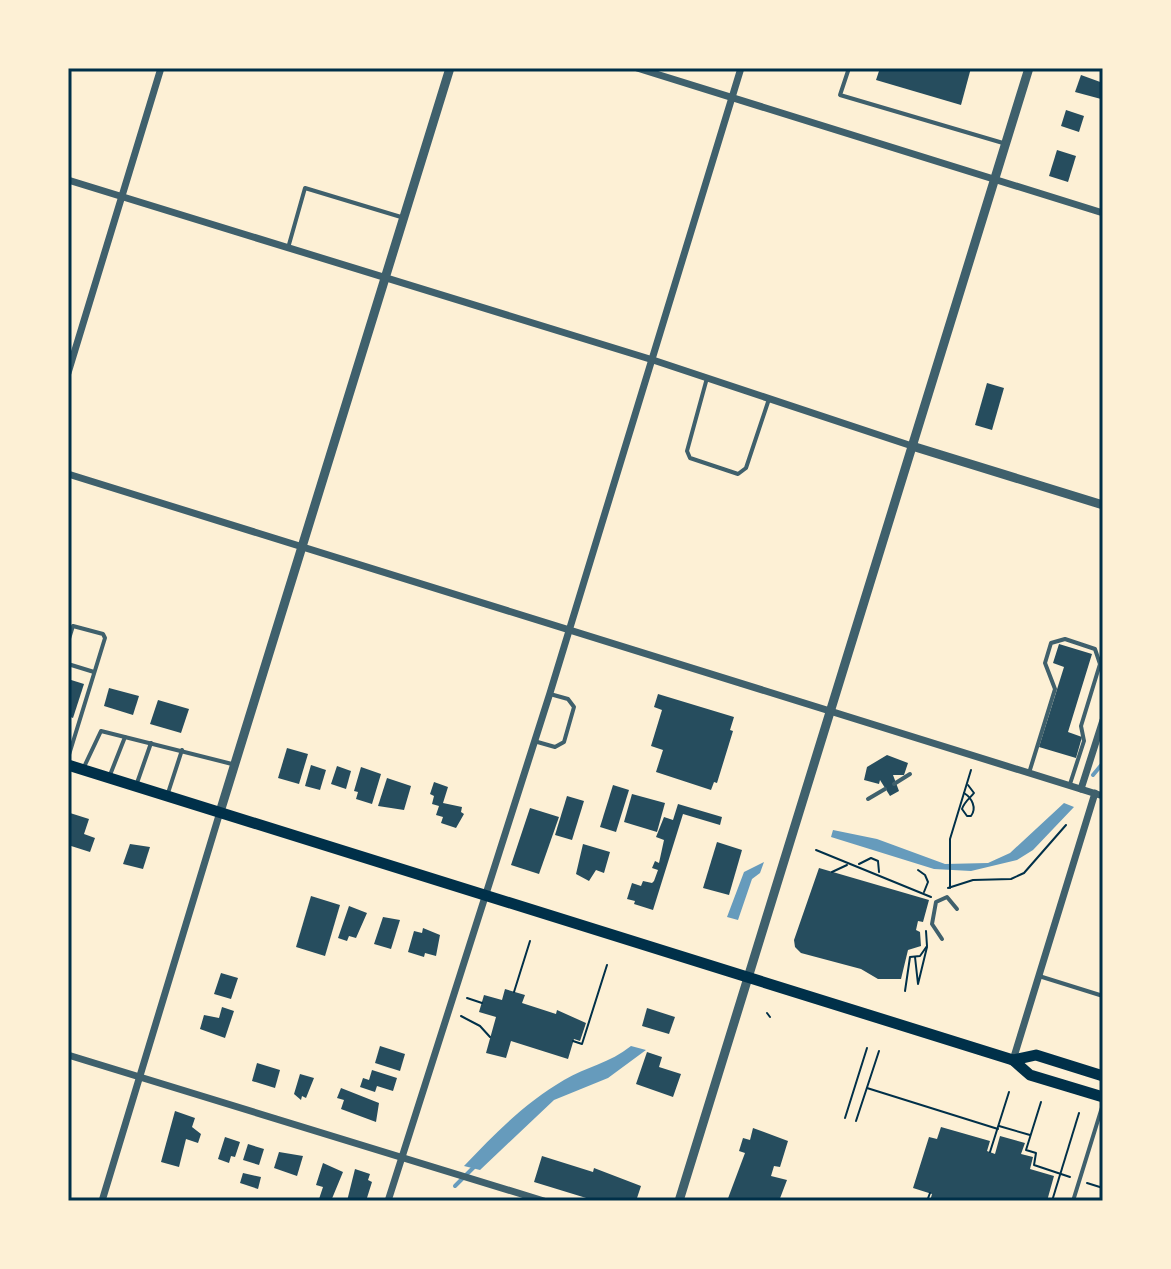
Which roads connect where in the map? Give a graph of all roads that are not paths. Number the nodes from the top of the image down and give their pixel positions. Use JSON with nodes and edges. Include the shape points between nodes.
{"nodes":[{"id":1,"x":161,"y":68,"type":"edge"},
{"id":2,"x":450,"y":68,"type":"edge"},
{"id":3,"x":637,"y":68,"type":"edge"},
{"id":4,"x":741,"y":68,"type":"edge"},
{"id":5,"x":849,"y":68,"type":"edge"},
{"id":6,"x":1029,"y":68,"type":"edge"},
{"id":7,"x":732,"y":98,"type":"junction"},
{"id":8,"x":1005,"y":144,"type":"junction"},
{"id":9,"x":68,"y":180,"type":"edge"},
{"id":10,"x":995,"y":180,"type":"junction"},
{"id":11,"x":123,"y":197,"type":"junction"},
{"id":12,"x":1103,"y":213,"type":"edge"},
{"id":13,"x":404,"y":217,"type":"junction"},
{"id":14,"x":288,"y":248,"type":"junction"},
{"id":15,"x":385,"y":278,"type":"junction"},
{"id":16,"x":653,"y":360,"type":"junction"},
{"id":17,"x":68,"y":373,"type":"edge"},
{"id":18,"x":707,"y":378,"type":"junction"},
{"id":19,"x":769,"y":399,"type":"junction"},
{"id":20,"x":912,"y":446,"type":"junction"},
{"id":21,"x":68,"y":474,"type":"edge"},
{"id":22,"x":1103,"y":505,"type":"edge"},
{"id":23,"x":302,"y":546,"type":"junction"},
{"id":24,"x":569,"y":629,"type":"junction"},
{"id":25,"x":68,"y":642,"type":"edge"},
{"id":26,"x":68,"y":664,"type":"edge"},
{"id":27,"x":94,"y":672,"type":"junction"},
{"id":28,"x":550,"y":693,"type":"junction"},
{"id":29,"x":831,"y":711,"type":"junction"},
{"id":30,"x":1103,"y":720,"type":"edge"},
{"id":31,"x":125,"y":737,"type":"junction"},
{"id":32,"x":534,"y":741,"type":"junction"},
{"id":33,"x":151,"y":743,"type":"junction"},
{"id":34,"x":182,"y":750,"type":"junction"},
{"id":35,"x":68,"y":758,"type":"edge"},
{"id":36,"x":234,"y":764,"type":"junction"},
{"id":37,"x":68,"y":765,"type":"edge"},
{"id":38,"x":83,"y":769,"type":"junction"},
{"id":39,"x":1029,"y":773,"type":"junction"},
{"id":40,"x":910,"y":774,"type":"dead end"},
{"id":41,"x":110,"y":778,"type":"junction"},
{"id":42,"x":894,"y":784,"type":"dead end"},
{"id":43,"x":1069,"y":785,"type":"junction"},
{"id":44,"x":136,"y":786,"type":"junction"},
{"id":45,"x":885,"y":789,"type":"dead end"},
{"id":46,"x":1081,"y":789,"type":"junction"},
{"id":47,"x":167,"y":795,"type":"junction"},
{"id":48,"x":1099,"y":795,"type":"edge"},
{"id":49,"x":868,"y":799,"type":"dead end"},
{"id":50,"x":220,"y":812,"type":"junction"},
{"id":51,"x":486,"y":894,"type":"junction"},
{"id":52,"x":957,"y":909,"type":"dead end"},
{"id":53,"x":942,"y":939,"type":"dead end"},
{"id":54,"x":749,"y":975,"type":"junction"},
{"id":55,"x":1039,"y":976,"type":"junction"},
{"id":56,"x":1103,"y":996,"type":"edge"},
{"id":57,"x":68,"y":1055,"type":"edge"},
{"id":58,"x":1013,"y":1060,"type":"junction"},
{"id":59,"x":1102,"y":1071,"type":"edge"},
{"id":60,"x":141,"y":1077,"type":"junction"},
{"id":61,"x":1103,"y":1097,"type":"edge"},
{"id":62,"x":1103,"y":1104,"type":"edge"},
{"id":63,"x":404,"y":1157,"type":"junction"},
{"id":64,"x":102,"y":1201,"type":"edge"},
{"id":65,"x":388,"y":1201,"type":"edge"},
{"id":66,"x":544,"y":1201,"type":"edge"},
{"id":67,"x":679,"y":1201,"type":"edge"},
{"id":68,"x":1073,"y":1201,"type":"edge"}],
"edges":[{"from":1,"to":11,"type":"street"},
{"from":2,"to":13,"type":"street"},
{"from":3,"to":7,"type":"street"},
{"from":4,"to":7,"type":"street"},
{"from":5,"to":8,"type":"lane","via":[[840,95]]},
{"from":6,"to":8,"type":"street"},
{"from":7,"to":10,"type":"street"},
{"from":7,"to":16,"type":"street"},
{"from":8,"to":10,"type":"street"},
{"from":9,"to":11,"type":"street"},
{"from":10,"to":12,"type":"street"},
{"from":10,"to":20,"type":"street"},
{"from":11,"to":14,"type":"street"},
{"from":11,"to":17,"type":"street"},
{"from":13,"to":14,"type":"lane","via":[[305,188]]},
{"from":13,"to":15,"type":"street"},
{"from":14,"to":15,"type":"street"},
{"from":15,"to":16,"type":"street"},
{"from":15,"to":23,"type":"street"},
{"from":16,"to":18,"type":"street"},
{"from":16,"to":24,"type":"street"},
{"from":18,"to":19,"type":"street"},
{"from":18,"to":19,"type":"lane","via":[[687,451],[690,458],[738,474],[746,468]]},
{"from":19,"to":20,"type":"street"},
{"from":20,"to":22,"type":"street"},
{"from":20,"to":29,"type":"street"},
{"from":21,"to":23,"type":"street"},
{"from":23,"to":24,"type":"street"},
{"from":23,"to":36,"type":"street"},
{"from":24,"to":28,"type":"street"},
{"from":24,"to":29,"type":"street"},
{"from":25,"to":27,"type":"lane","via":[[77,625],[103,634]]},
{"from":26,"to":27,"type":"lane"},
{"from":27,"to":35,"type":"lane"},
{"from":28,"to":32,"type":"street"},
{"from":28,"to":32,"type":"lane","via":[[574,707],[564,742],[555,747]]},
{"from":29,"to":39,"type":"street"},
{"from":29,"to":54,"type":"street"},
{"from":30,"to":46,"type":"street"},
{"from":31,"to":33,"type":"lane"},
{"from":31,"to":38,"type":"lane","via":[[97,734]]},
{"from":31,"to":41,"type":"lane"},
{"from":32,"to":51,"type":"street"},
{"from":33,"to":34,"type":"lane"},
{"from":33,"to":44,"type":"lane"},
{"from":34,"to":36,"type":"lane"},
{"from":34,"to":47,"type":"lane"},
{"from":36,"to":50,"type":"street"},
{"from":37,"to":38,"type":"main road"},
{"from":38,"to":41,"type":"main road"},
{"from":39,"to":43,"type":"street"},
{"from":39,"to":43,"type":"lane","via":[[1055,689],[1045,663],[1051,643],[1065,639],[1095,649],[1100,664]]},
{"from":40,"to":42,"type":"lane"},
{"from":41,"to":44,"type":"main road"},
{"from":43,"to":46,"type":"street"},
{"from":44,"to":47,"type":"main road"},
{"from":45,"to":49,"type":"lane"},
{"from":46,"to":48,"type":"street"},
{"from":47,"to":50,"type":"main road"},
{"from":48,"to":55,"type":"street"},
{"from":50,"to":51,"type":"main road"},
{"from":50,"to":60,"type":"street"},
{"from":51,"to":54,"type":"main road"},
{"from":51,"to":63,"type":"street"},
{"from":52,"to":53,"type":"lane","via":[[947,897],[936,902],[932,924]]},
{"from":54,"to":58,"type":"main road"},
{"from":54,"to":67,"type":"street"},
{"from":55,"to":56,"type":"lane"},
{"from":55,"to":58,"type":"street"},
{"from":57,"to":60,"type":"street"},
{"from":58,"to":59,"type":"main road","via":[[1036,1055]]},
{"from":58,"to":61,"type":"main road","via":[[1030,1075]]},
{"from":60,"to":63,"type":"street"},
{"from":60,"to":64,"type":"street"},
{"from":62,"to":68,"type":"lane"},
{"from":63,"to":65,"type":"street"},
{"from":63,"to":66,"type":"street"}]}
